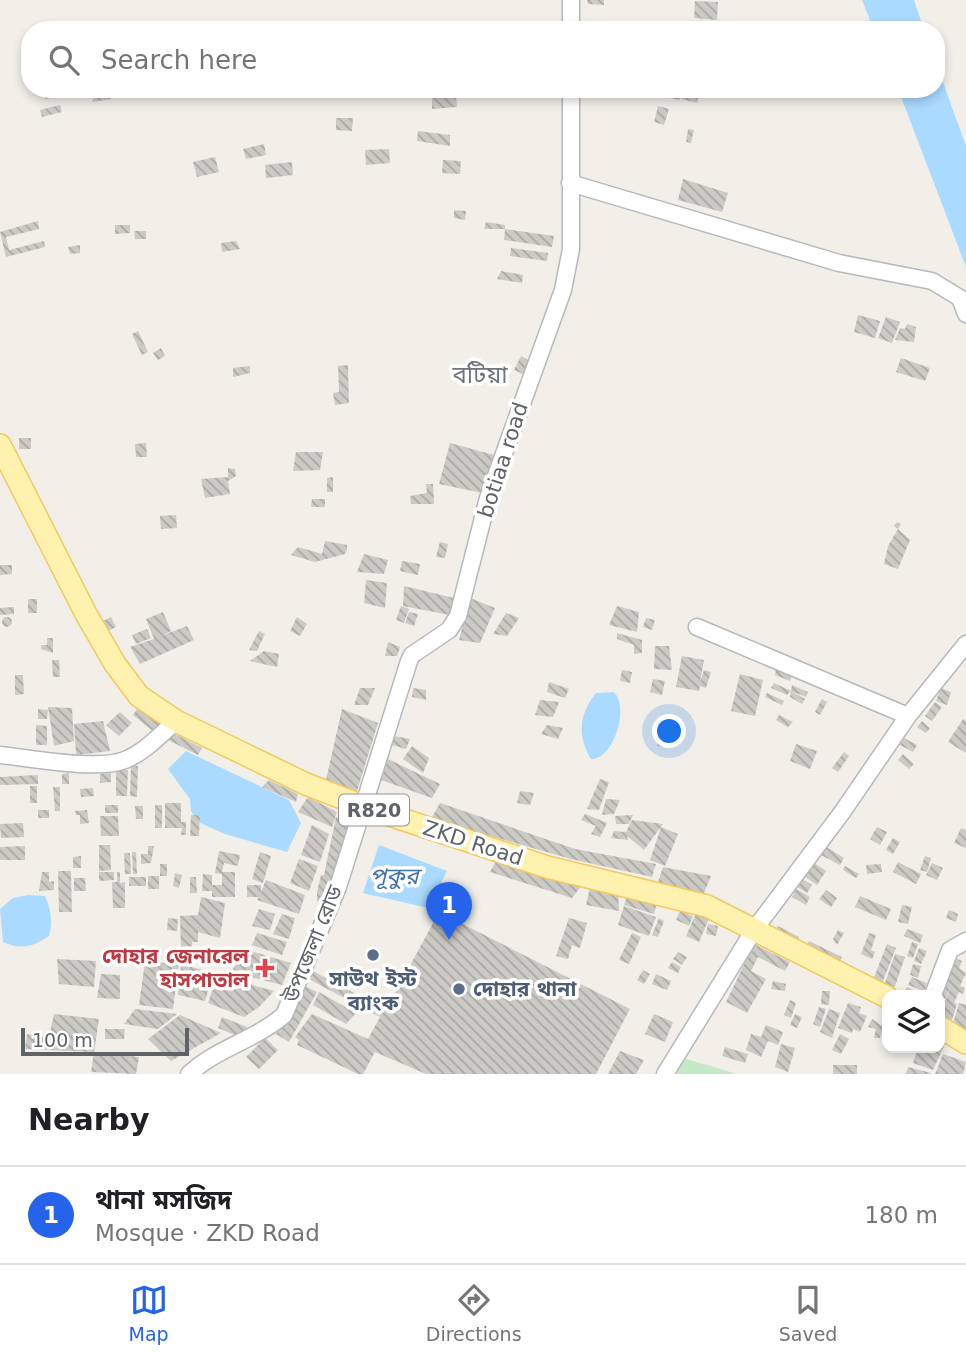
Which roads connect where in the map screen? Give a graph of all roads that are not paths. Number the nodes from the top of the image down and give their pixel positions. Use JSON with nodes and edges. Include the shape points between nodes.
{"nodes":[{"id":1,"x":571,"y":0,"type":"edge"},
{"id":2,"x":571,"y":21,"type":"edge"},
{"id":3,"x":571,"y":98,"type":"edge"},
{"id":4,"x":570,"y":183,"type":"junction"},
{"id":5,"x":966,"y":314,"type":"edge"},
{"id":6,"x":0,"y":445,"type":"edge"},
{"id":7,"x":697,"y":627,"type":"dead end"},
{"id":8,"x":966,"y":644,"type":"edge"},
{"id":9,"x":908,"y":716,"type":"junction"},
{"id":10,"x":176,"y":721,"type":"junction"},
{"id":11,"x":0,"y":755,"type":"edge"},
{"id":12,"x":365,"y":807,"type":"junction"},
{"id":13,"x":754,"y":930,"type":"junction"},
{"id":14,"x":966,"y":941,"type":"edge"},
{"id":15,"x":935,"y":990,"type":"edge"},
{"id":16,"x":882,"y":994,"type":"edge"},
{"id":17,"x":945,"y":1030,"type":"edge"},
{"id":18,"x":966,"y":1042,"type":"edge"},
{"id":19,"x":189,"y":1074,"type":"edge"},
{"id":20,"x":665,"y":1074,"type":"edge"}],
"edges":[{"from":1,"to":2,"type":"street"},
{"from":3,"to":4,"type":"street","name":"botiaa road"},
{"from":4,"to":5,"type":"street","via":[[839,263],[932,281],[960,298]]},
{"from":4,"to":12,"type":"street","name":"botiaa road","via":[[571,249],[563,290],[488,498],[457,616],[449,630],[412,655]]},
{"from":6,"to":10,"type":"main road","name":"ZKD Road","number":"R820","via":[[115,664],[139,696]]},
{"from":7,"to":9,"type":"street"},
{"from":8,"to":9,"type":"street"},
{"from":9,"to":13,"type":"street"},
{"from":10,"to":11,"type":"street","via":[[146,748],[114,763]]},
{"from":10,"to":12,"type":"main road","name":"ZKD Road","number":"R820","via":[[306,784]]},
{"from":12,"to":13,"type":"main road","name":"ZKD Road","number":"R820","via":[[547,867],[707,906]]},
{"from":12,"to":19,"type":"street","name":"উপজেলা রোড","via":[[338,887],[284,1015]]},
{"from":13,"to":16,"type":"main road","name":"ZKD Road","number":"R820"},
{"from":13,"to":20,"type":"street"},
{"from":14,"to":15,"type":"street","via":[[950,950]]},
{"from":17,"to":18,"type":"main road"}]}
